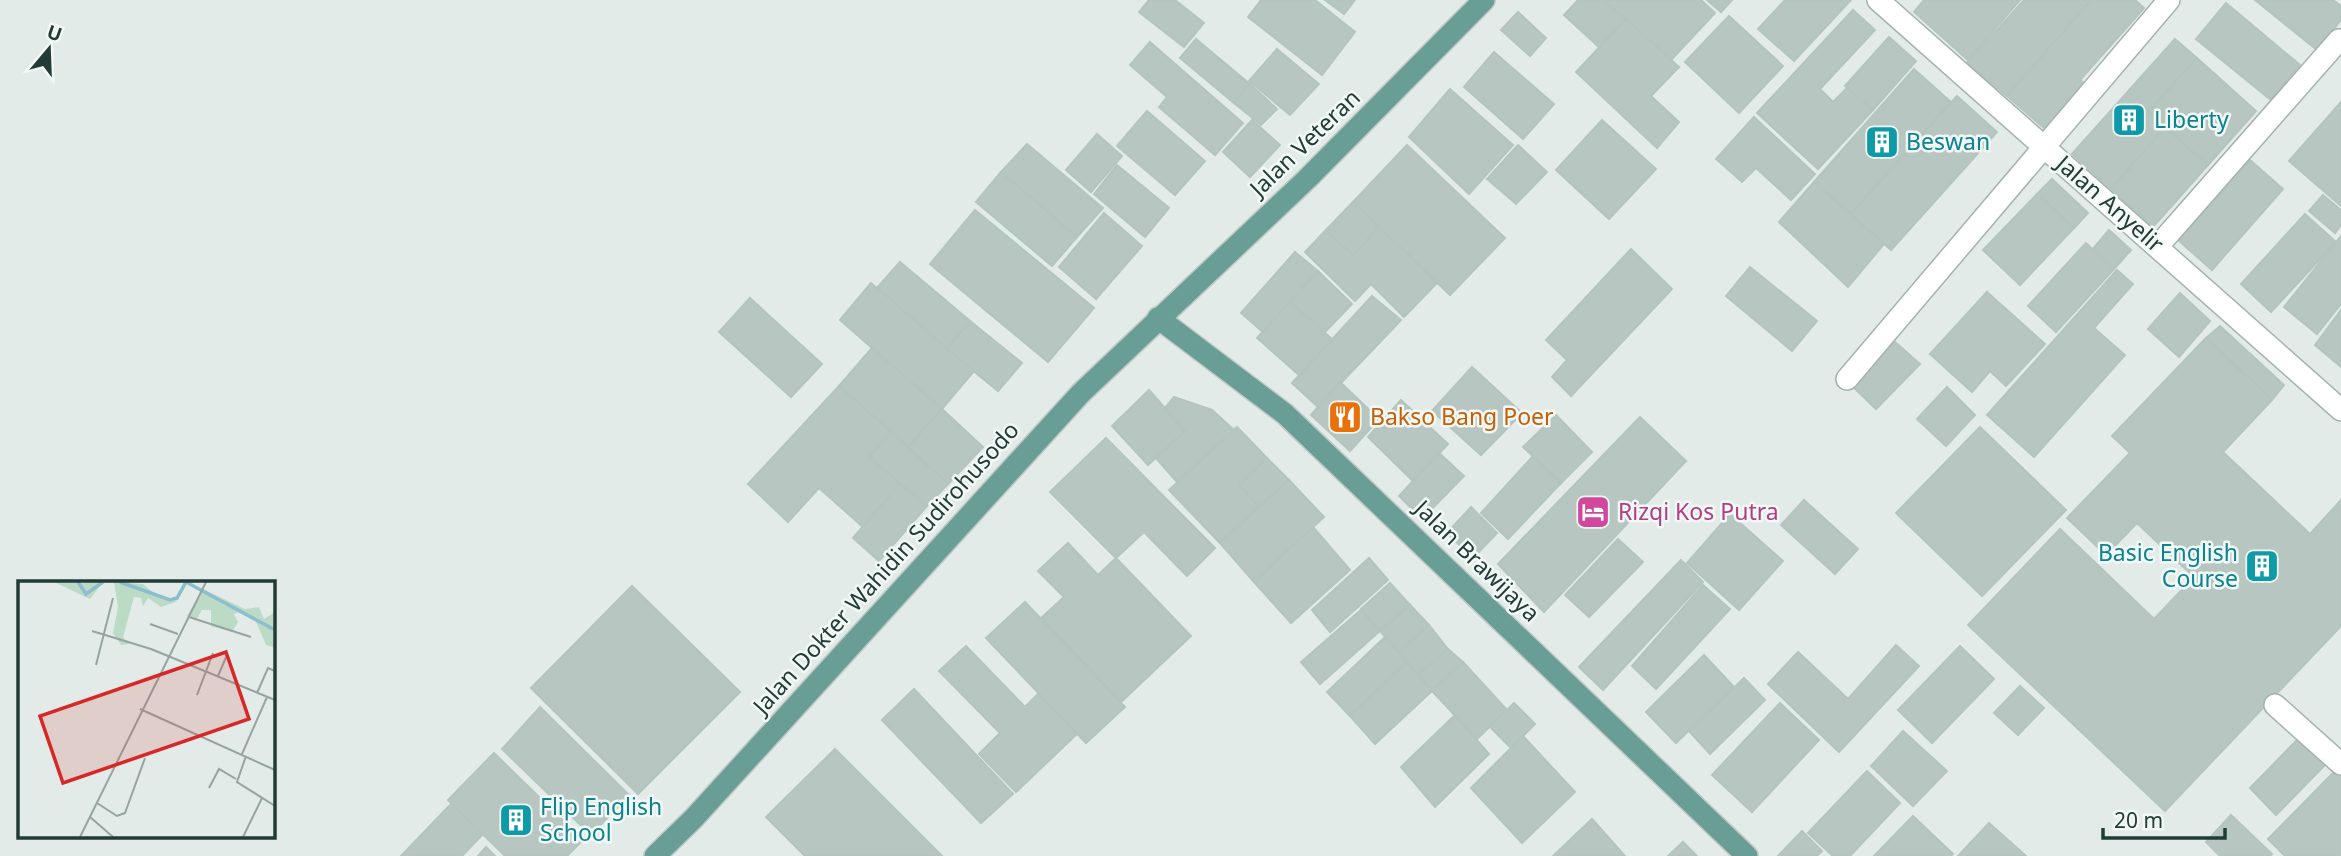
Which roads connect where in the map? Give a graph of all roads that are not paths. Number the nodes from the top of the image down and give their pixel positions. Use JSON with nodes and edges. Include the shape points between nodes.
{"nodes":[{"id":1,"x":1484,"y":0,"type":"edge"},
{"id":2,"x":1878,"y":0,"type":"edge"},
{"id":3,"x":2169,"y":0,"type":"edge"},
{"id":4,"x":2339,"y":40,"type":"dead end"},
{"id":5,"x":2045,"y":147,"type":"junction"},
{"id":6,"x":2158,"y":246,"type":"junction"},
{"id":7,"x":1157,"y":318,"type":"junction"},
{"id":8,"x":1847,"y":379,"type":"dead end"},
{"id":9,"x":2341,"y":410,"type":"edge"},
{"id":10,"x":2275,"y":705,"type":"dead end"},
{"id":11,"x":2341,"y":764,"type":"edge"},
{"id":12,"x":656,"y":856,"type":"edge"},
{"id":13,"x":1747,"y":856,"type":"edge"}],
"edges":[{"from":1,"to":7,"type":"main road","name":"Jalan Veteran","via":[[1307,178]]},
{"from":2,"to":5,"type":"street","name":"Jalan Anyelir"},
{"from":3,"to":5,"type":"street"},
{"from":4,"to":6,"type":"street"},
{"from":5,"to":6,"type":"street","name":"Jalan Anyelir"},
{"from":5,"to":8,"type":"street"},
{"from":6,"to":9,"type":"street","name":"Jalan Anyelir"},
{"from":7,"to":12,"type":"main road","name":"Jalan Dokter Wahidin Sudirohusodo","via":[[1081,393]]},
{"from":7,"to":13,"type":"main road","name":"Jalan Brawijaya","via":[[1285,414]]},
{"from":10,"to":11,"type":"street"}]}
